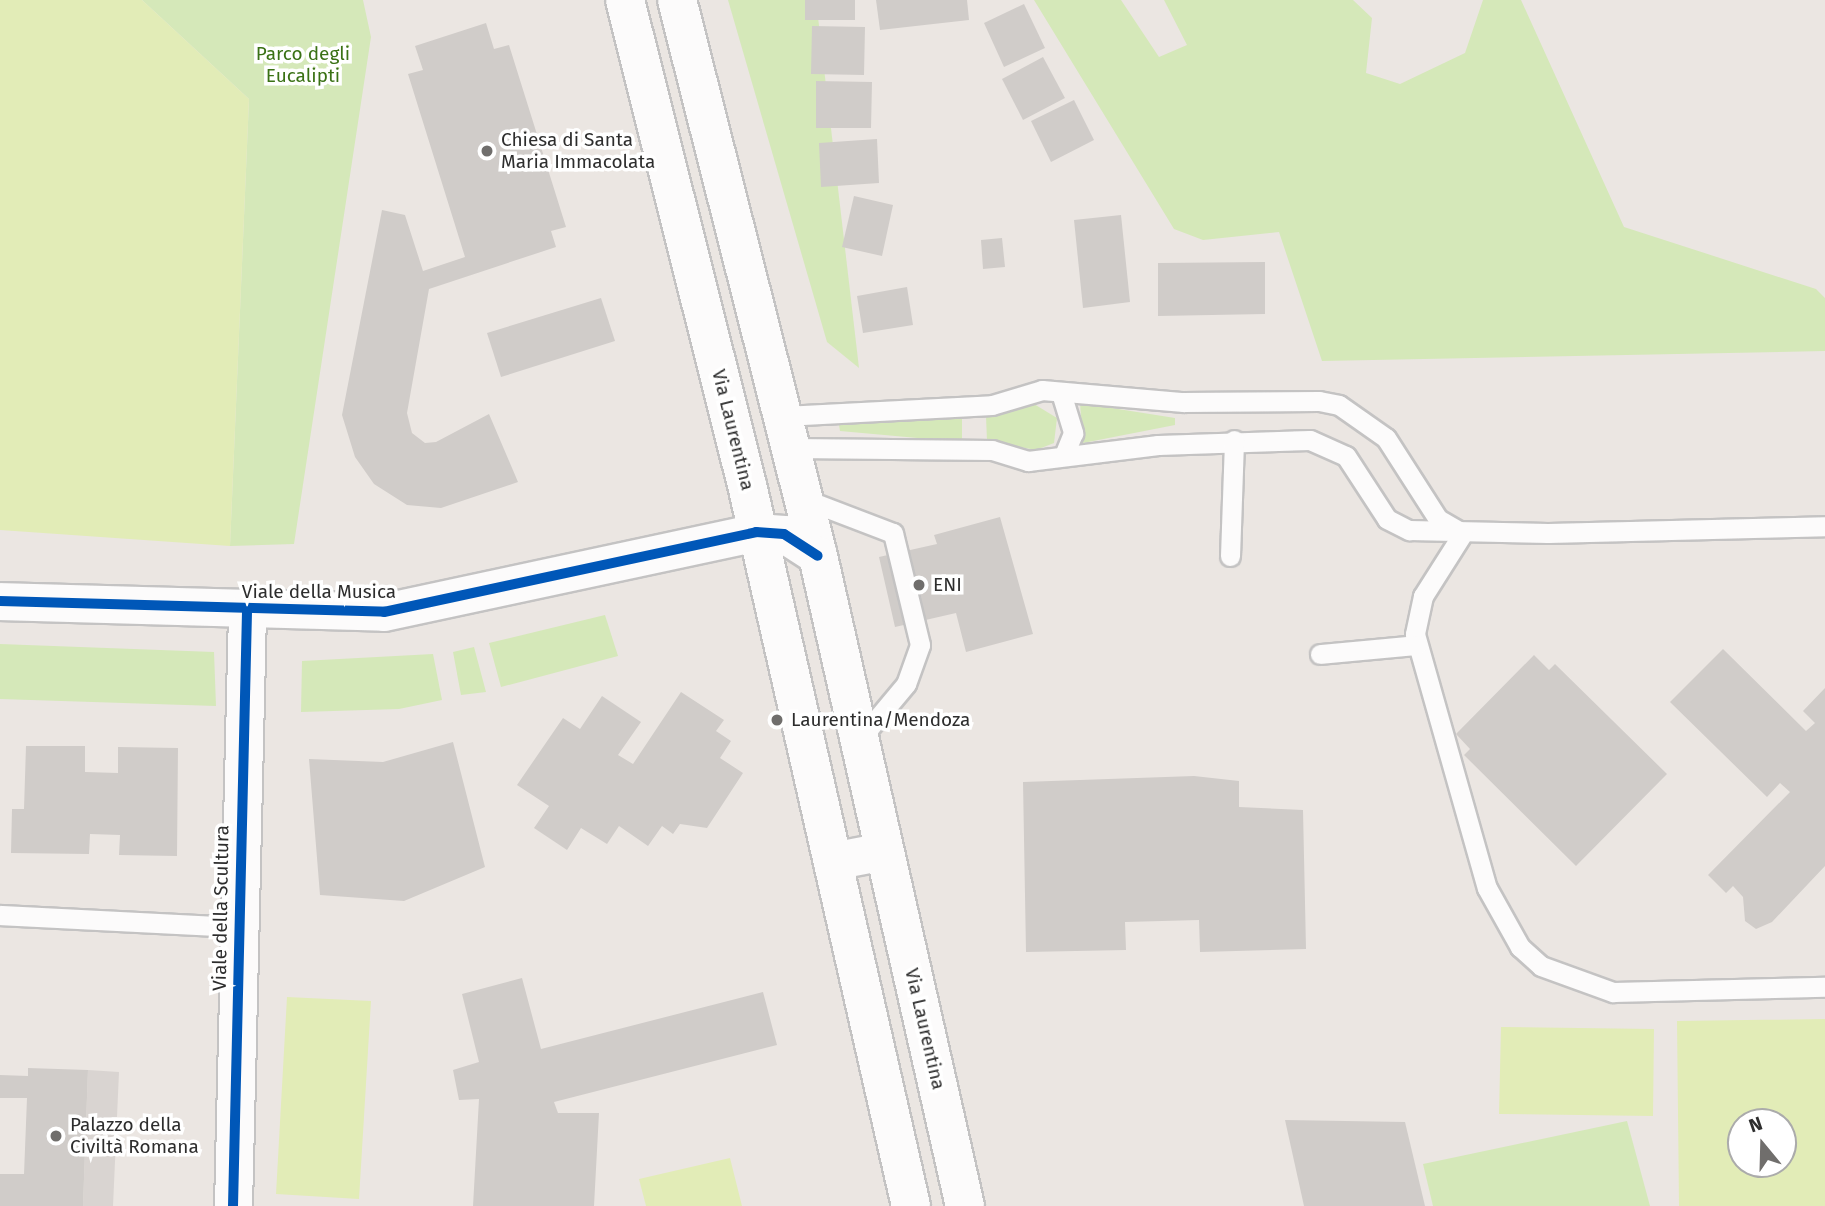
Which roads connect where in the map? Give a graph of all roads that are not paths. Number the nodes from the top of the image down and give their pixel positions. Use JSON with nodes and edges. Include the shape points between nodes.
{"nodes":[{"id":1,"x":625,"y":0,"type":"edge"},
{"id":2,"x":677,"y":0,"type":"edge"},
{"id":3,"x":1062,"y":396,"type":"junction"},
{"id":4,"x":788,"y":432,"type":"junction"},
{"id":5,"x":1234,"y":440,"type":"junction"},
{"id":6,"x":1065,"y":453,"type":"junction"},
{"id":7,"x":804,"y":499,"type":"junction"},
{"id":8,"x":1825,"y":526,"type":"edge"},
{"id":9,"x":756,"y":531,"type":"junction"},
{"id":10,"x":1463,"y":533,"type":"junction"},
{"id":11,"x":818,"y":556,"type":"junction"},
{"id":12,"x":1230,"y":556,"type":"dead end"},
{"id":13,"x":0,"y":601,"type":"edge"},
{"id":14,"x":247,"y":611,"type":"junction"},
{"id":15,"x":1417,"y":645,"type":"junction"},
{"id":16,"x":1320,"y":654,"type":"dead end"},
{"id":17,"x":860,"y":739,"type":"junction"},
{"id":18,"x":884,"y":851,"type":"junction"},
{"id":19,"x":832,"y":861,"type":"junction"},
{"id":20,"x":0,"y":915,"type":"edge"},
{"id":21,"x":237,"y":927,"type":"junction"},
{"id":22,"x":1825,"y":987,"type":"edge"},
{"id":23,"x":233,"y":1206,"type":"edge"},
{"id":24,"x":911,"y":1206,"type":"edge"},
{"id":25,"x":965,"y":1206,"type":"edge"}],
"edges":[{"from":1,"to":9,"type":"main road","name":"Via Laurentina"},
{"from":2,"to":4,"type":"main road","name":"Via Laurentina"},
{"from":3,"to":4,"type":"lane","via":[[1042,390],[992,405]]},
{"from":3,"to":6,"type":"lane","via":[[1073,433]]},
{"from":3,"to":10,"type":"lane","via":[[1339,405],[1386,438],[1438,519]]},
{"from":4,"to":6,"type":"lane","via":[[992,450],[1028,461]]},
{"from":4,"to":7,"type":"main road","name":"Via Laurentina"},
{"from":5,"to":6,"type":"lane"},
{"from":5,"to":10,"type":"lane","via":[[1323,443],[1346,457],[1397,525]]},
{"from":5,"to":12,"type":"lane"},
{"from":7,"to":11,"type":"main road","name":"Via Laurentina"},
{"from":7,"to":17,"type":"lane","via":[[893,533],[920,645],[906,684]]},
{"from":8,"to":10,"type":"lane"},
{"from":9,"to":11,"type":"street","via":[[785,534]]},
{"from":9,"to":14,"type":"street","name":"Viale della Musica","via":[[445,603],[384,612]]},
{"from":9,"to":19,"type":"main road","name":"Via Laurentina"},
{"from":10,"to":15,"type":"lane","via":[[1423,596]]},
{"from":11,"to":17,"type":"main road","name":"Via Laurentina"},
{"from":13,"to":14,"type":"street","name":"Viale della Musica"},
{"from":14,"to":21,"type":"street","name":"Viale della Scultura"},
{"from":15,"to":16,"type":"lane"},
{"from":15,"to":22,"type":"lane","via":[[1487,888],[1520,947],[1541,966],[1613,992]]},
{"from":17,"to":18,"type":"main road","name":"Via Laurentina"},
{"from":18,"to":19,"type":"street"},
{"from":18,"to":25,"type":"main road","name":"Via Laurentina"},
{"from":19,"to":24,"type":"main road","name":"Via Laurentina"},
{"from":20,"to":21,"type":"lane"},
{"from":21,"to":23,"type":"street","name":"Viale della Scultura"}]}
